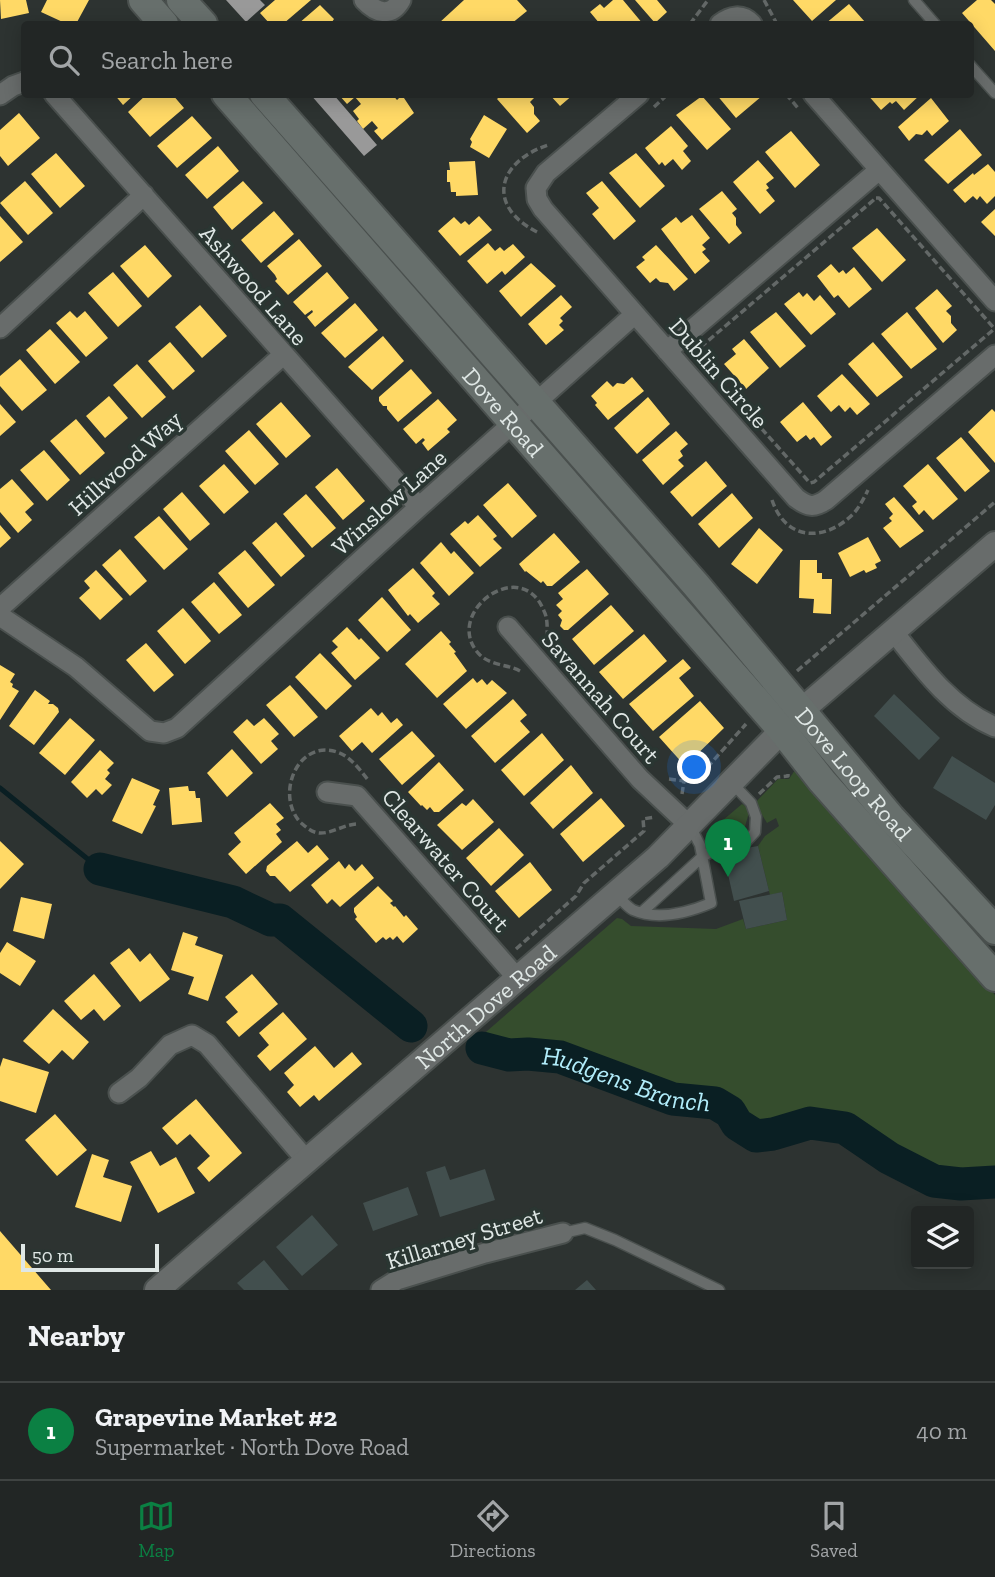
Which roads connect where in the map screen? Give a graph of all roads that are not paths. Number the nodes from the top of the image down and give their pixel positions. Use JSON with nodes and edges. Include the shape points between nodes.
{"nodes":[{"id":1,"x":142,"y":0,"type":"edge"},
{"id":2,"x":181,"y":0,"type":"edge"},
{"id":3,"x":364,"y":0,"type":"edge"},
{"id":4,"x":401,"y":0,"type":"edge"},
{"id":5,"x":914,"y":0,"type":"edge"},
{"id":6,"x":161,"y":21,"type":"edge"},
{"id":7,"x":200,"y":21,"type":"edge"},
{"id":8,"x":724,"y":21,"type":"edge"},
{"id":9,"x":749,"y":21,"type":"edge"},
{"id":10,"x":932,"y":21,"type":"edge"},
{"id":11,"x":974,"y":68,"type":"edge"},
{"id":12,"x":21,"y":83,"type":"edge"},
{"id":13,"x":995,"y":93,"type":"edge"},
{"id":14,"x":0,"y":95,"type":"edge"},
{"id":15,"x":58,"y":98,"type":"edge"},
{"id":16,"x":230,"y":98,"type":"edge"},
{"id":17,"x":268,"y":98,"type":"edge"},
{"id":18,"x":816,"y":98,"type":"edge"},
{"id":19,"x":643,"y":103,"type":"edge"},
{"id":20,"x":879,"y":170,"type":"junction"},
{"id":21,"x":144,"y":195,"type":"junction"},
{"id":22,"x":995,"y":300,"type":"edge"},
{"id":23,"x":635,"y":314,"type":"junction"},
{"id":24,"x":0,"y":328,"type":"edge"},
{"id":25,"x":667,"y":351,"type":"junction"},
{"id":26,"x":283,"y":355,"type":"junction"},
{"id":27,"x":995,"y":355,"type":"edge"},
{"id":28,"x":535,"y":403,"type":"junction"},
{"id":29,"x":514,"y":422,"type":"junction"},
{"id":30,"x":419,"y":507,"type":"junction"},
{"id":31,"x":995,"y":544,"type":"edge"},
{"id":32,"x":0,"y":608,"type":"edge"},
{"id":33,"x":0,"y":616,"type":"edge"},
{"id":34,"x":508,"y":627,"type":"dead end"},
{"id":35,"x":893,"y":631,"type":"junction"},
{"id":36,"x":802,"y":710,"type":"junction"},
{"id":37,"x":995,"y":727,"type":"edge"},
{"id":38,"x":782,"y":730,"type":"junction"},
{"id":39,"x":731,"y":783,"type":"junction"},
{"id":40,"x":327,"y":792,"type":"dead end"},
{"id":41,"x":690,"y":826,"type":"junction"},
{"id":42,"x":702,"y":857,"type":"junction"},
{"id":43,"x":616,"y":894,"type":"junction"},
{"id":44,"x":642,"y":912,"type":"junction"},
{"id":45,"x":995,"y":930,"type":"edge"},
{"id":46,"x":511,"y":971,"type":"junction"},
{"id":47,"x":995,"y":977,"type":"edge"},
{"id":48,"x":119,"y":1093,"type":"dead end"},
{"id":49,"x":307,"y":1161,"type":"junction"},
{"id":50,"x":563,"y":1233,"type":"joint"},
{"id":51,"x":157,"y":1290,"type":"edge"},
{"id":52,"x":381,"y":1290,"type":"edge"},
{"id":53,"x":719,"y":1290,"type":"edge"}],
"edges":[{"from":1,"to":6,"type":"main road"},
{"from":2,"to":7,"type":"main road"},
{"from":3,"to":4,"type":"street","via":[[381,13]]},
{"from":5,"to":10,"type":"lane"},
{"from":8,"to":9,"type":"street","via":[[737,16]]},
{"from":11,"to":13,"type":"lane"},
{"from":12,"to":14,"type":"street"},
{"from":15,"to":21,"type":"street","name":"Ashwood Lane"},
{"from":16,"to":29,"type":"main road","name":"Dove Road"},
{"from":17,"to":28,"type":"main road","name":"Dove Road"},
{"from":18,"to":20,"type":"street"},
{"from":19,"to":23,"type":"street","name":"Dublin Circle","via":[[546,173],[536,188],[543,209]]},
{"from":20,"to":22,"type":"street"},
{"from":20,"to":25,"type":"street"},
{"from":21,"to":24,"type":"street"},
{"from":21,"to":26,"type":"street","name":"Ashwood Lane"},
{"from":23,"to":25,"type":"street","name":"Dublin Circle"},
{"from":23,"to":28,"type":"street","name":"Winslow Lane"},
{"from":25,"to":27,"type":"street","name":"Dublin Circle","via":[[807,506],[827,500]]},
{"from":26,"to":30,"type":"street","name":"Ashwood Lane"},
{"from":26,"to":32,"type":"street","name":"Hillwood Way"},
{"from":28,"to":29,"type":"street","name":"Winslow Lane"},
{"from":28,"to":36,"type":"main road","name":"Dove Road"},
{"from":29,"to":30,"type":"street","name":"Winslow Lane"},
{"from":29,"to":38,"type":"main road","name":"Dove Road"},
{"from":30,"to":33,"type":"street","name":"Winslow Lane","via":[[177,728],[164,733],[150,731],[76,667]]},
{"from":31,"to":35,"type":"street","name":"Dove Loop Road"},
{"from":34,"to":41,"type":"street","name":"Savannah Court","via":[[640,779]]},
{"from":35,"to":36,"type":"street","name":"Dove Loop Road"},
{"from":35,"to":37,"type":"street","via":[[930,679]]},
{"from":36,"to":38,"type":"street","name":"North Dove Road"},
{"from":36,"to":45,"type":"main road","name":"Dove Loop Road","via":[[891,818]]},
{"from":38,"to":39,"type":"street","name":"North Dove Road"},
{"from":38,"to":47,"type":"main road","name":"Dove Loop Road","via":[[822,782]]},
{"from":39,"to":41,"type":"street","name":"North Dove Road"},
{"from":39,"to":42,"type":"lane","via":[[751,803],[755,832],[744,843],[720,847]]},
{"from":40,"to":46,"type":"street","name":"Clearwater Court","via":[[357,796]]},
{"from":41,"to":42,"type":"lane"},
{"from":41,"to":43,"type":"street","name":"North Dove Road"},
{"from":42,"to":44,"type":"lane"},
{"from":42,"to":44,"type":"lane","via":[[711,903],[663,916]]},
{"from":43,"to":44,"type":"lane","via":[[631,909]]},
{"from":43,"to":46,"type":"street","name":"North Dove Road"},
{"from":46,"to":49,"type":"street","name":"North Dove Road"},
{"from":48,"to":49,"type":"street","via":[[170,1045],[192,1035],[207,1044]]},
{"from":49,"to":51,"type":"street","name":"North Dove Road"},
{"from":50,"to":52,"type":"street","name":"Killarney Street","via":[[397,1280]]},
{"from":50,"to":53,"type":"lane","via":[[585,1228]]}]}
